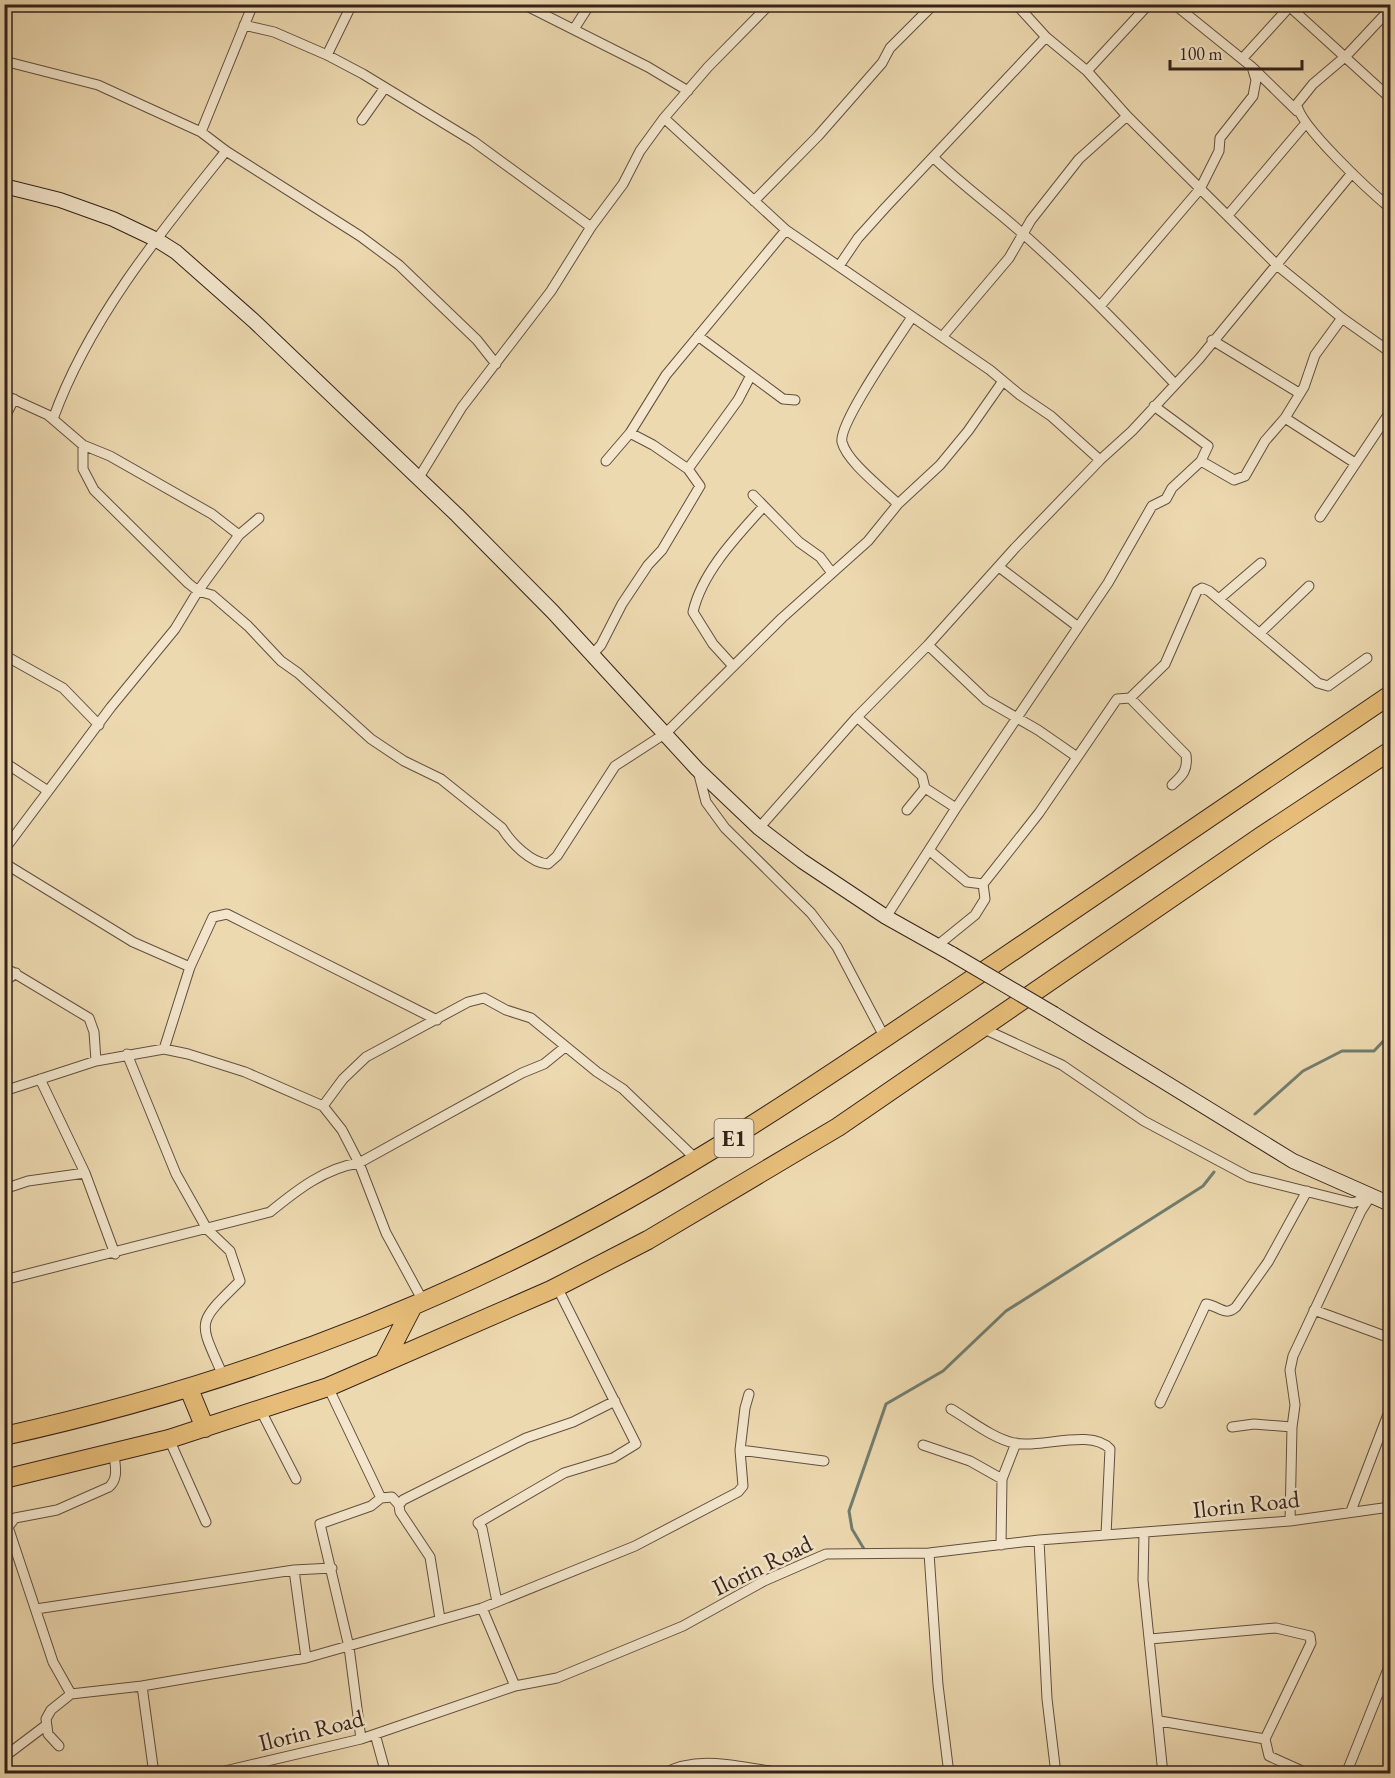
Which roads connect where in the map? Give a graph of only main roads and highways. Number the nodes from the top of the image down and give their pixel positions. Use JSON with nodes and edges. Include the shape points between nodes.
{"nodes":[{"id":1,"x":4,"y":186,"type":"edge"},
{"id":2,"x":1390,"y":695,"type":"edge"},
{"id":3,"x":1390,"y":751,"type":"edge"},
{"id":4,"x":1390,"y":1204,"type":"edge"},
{"id":5,"x":418,"y":1303,"type":"junction"},
{"id":6,"x":384,"y":1362,"type":"junction"},
{"id":7,"x":189,"y":1389,"type":"junction"},
{"id":8,"x":205,"y":1428,"type":"junction"},
{"id":9,"x":4,"y":1436,"type":"edge"},
{"id":10,"x":4,"y":1479,"type":"edge"}],
"edges":[{"from":1,"to":4,"type":"main road","bridge":true,"via":[[60,200],[157,240],[176,252],[254,321],[506,564],[697,769],[759,828],[802,861],[886,917],[1054,1014],[1293,1161]]},
{"from":2,"to":5,"type":"highway","number":"E1","via":[[820,1084],[698,1160],[524,1255]]},
{"from":3,"to":6,"type":"highway","number":"E1","via":[[838,1127],[648,1240],[557,1287]]},
{"from":5,"to":6,"type":"highway"},
{"from":5,"to":7,"type":"highway","number":"E1","via":[[289,1356]]},
{"from":6,"to":8,"type":"highway","number":"E1","via":[[328,1387]]},
{"from":7,"to":8,"type":"highway"},
{"from":7,"to":9,"type":"highway","number":"E1"},
{"from":8,"to":10,"type":"highway","number":"E1"}]}
